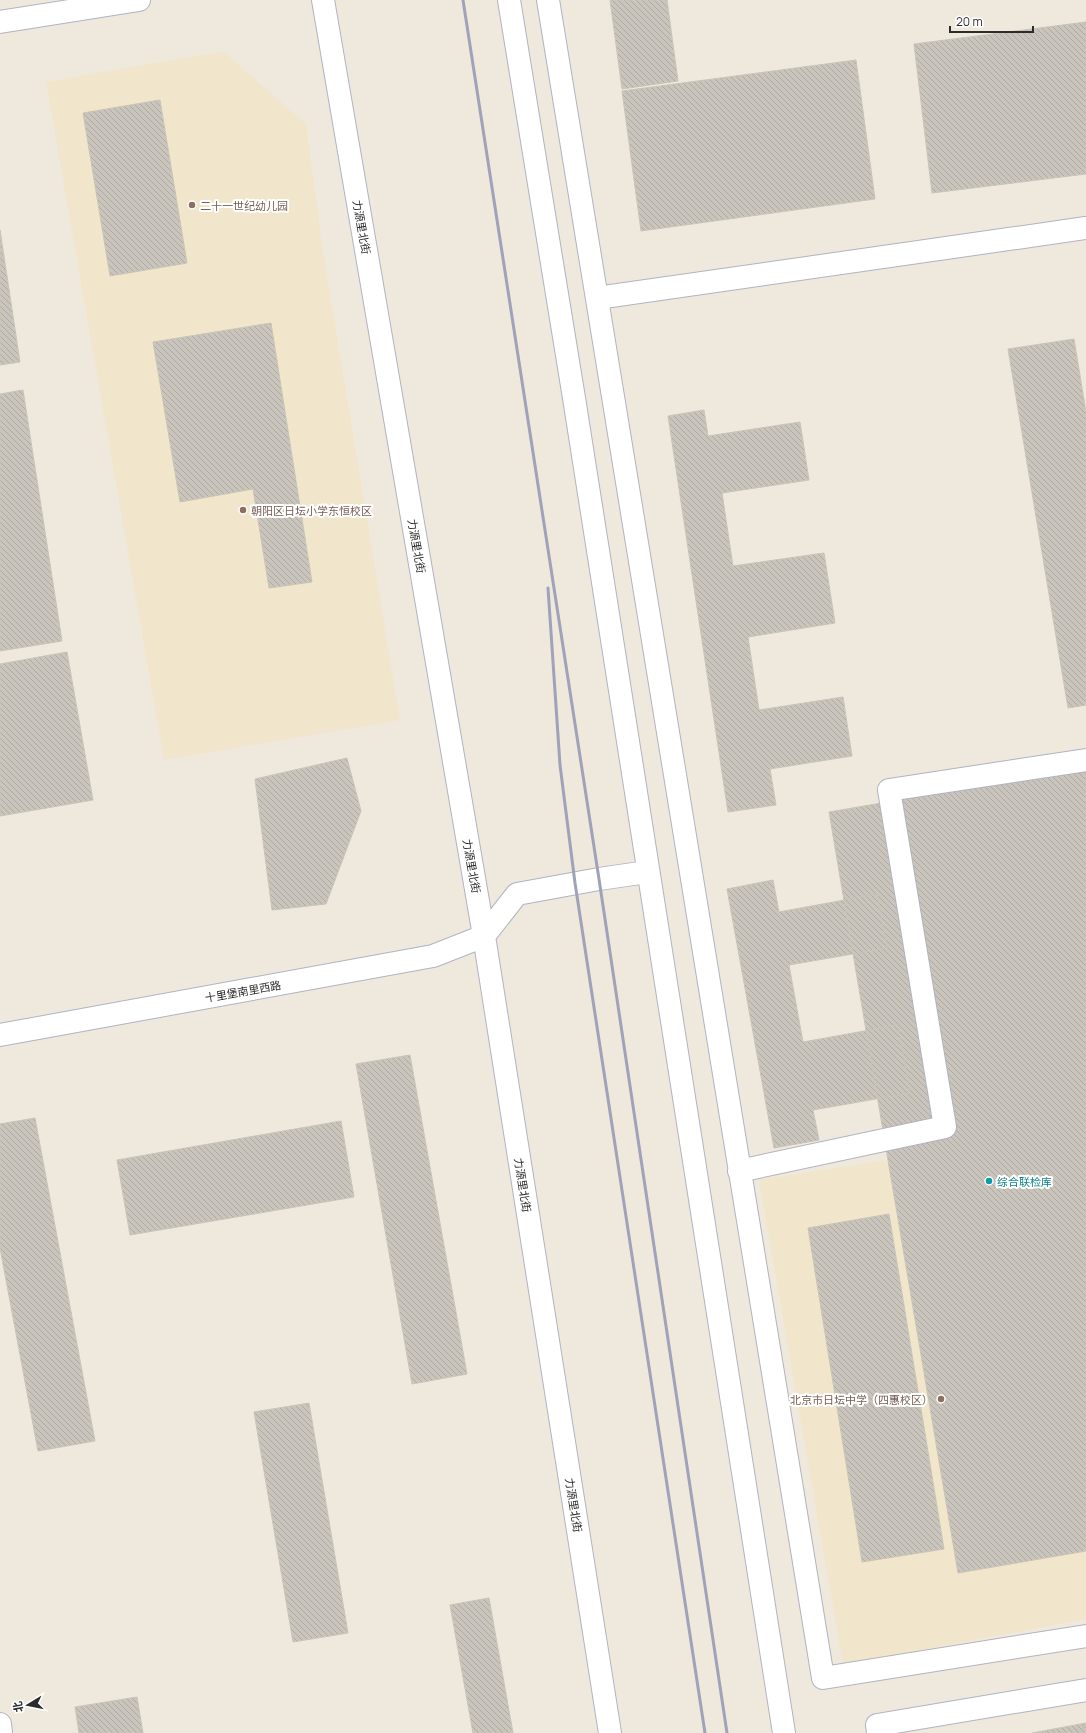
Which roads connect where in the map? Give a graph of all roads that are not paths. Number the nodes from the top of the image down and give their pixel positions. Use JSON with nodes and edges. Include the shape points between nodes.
{"nodes":[{"id":1,"x":139,"y":0,"type":"edge"},
{"id":2,"x":323,"y":0,"type":"edge"},
{"id":3,"x":509,"y":0,"type":"edge"},
{"id":4,"x":548,"y":0,"type":"edge"},
{"id":5,"x":0,"y":22,"type":"edge"},
{"id":6,"x":1086,"y":228,"type":"edge"},
{"id":7,"x":596,"y":298,"type":"junction"},
{"id":8,"x":1086,"y":760,"type":"edge"},
{"id":9,"x":647,"y":872,"type":"junction"},
{"id":10,"x":484,"y":936,"type":"junction"},
{"id":11,"x":0,"y":1035,"type":"edge"},
{"id":12,"x":739,"y":1171,"type":"junction"},
{"id":13,"x":1086,"y":1636,"type":"edge"},
{"id":14,"x":1086,"y":1690,"type":"edge"},
{"id":15,"x":0,"y":1724,"type":"edge"},
{"id":16,"x":1,"y":1733,"type":"edge"},
{"id":17,"x":610,"y":1733,"type":"edge"},
{"id":18,"x":784,"y":1733,"type":"edge"},
{"id":19,"x":878,"y":1733,"type":"edge"}],
"edges":[{"from":1,"to":5,"type":"street"},
{"from":2,"to":10,"type":"street","name":"力源里北街"},
{"from":3,"to":9,"type":"street"},
{"from":4,"to":7,"type":"street"},
{"from":6,"to":7,"type":"street"},
{"from":7,"to":12,"type":"street"},
{"from":8,"to":12,"type":"street","via":[[889,790],[945,1127]]},
{"from":9,"to":10,"type":"street","via":[[517,894]]},
{"from":9,"to":18,"type":"street"},
{"from":10,"to":11,"type":"street","name":"十里堡南里西路","via":[[433,956]]},
{"from":10,"to":17,"type":"street","name":"力源里北街"},
{"from":12,"to":13,"type":"street","via":[[822,1678]]},
{"from":14,"to":19,"type":"street","via":[[877,1725]]},
{"from":15,"to":16,"type":"street"}]}
